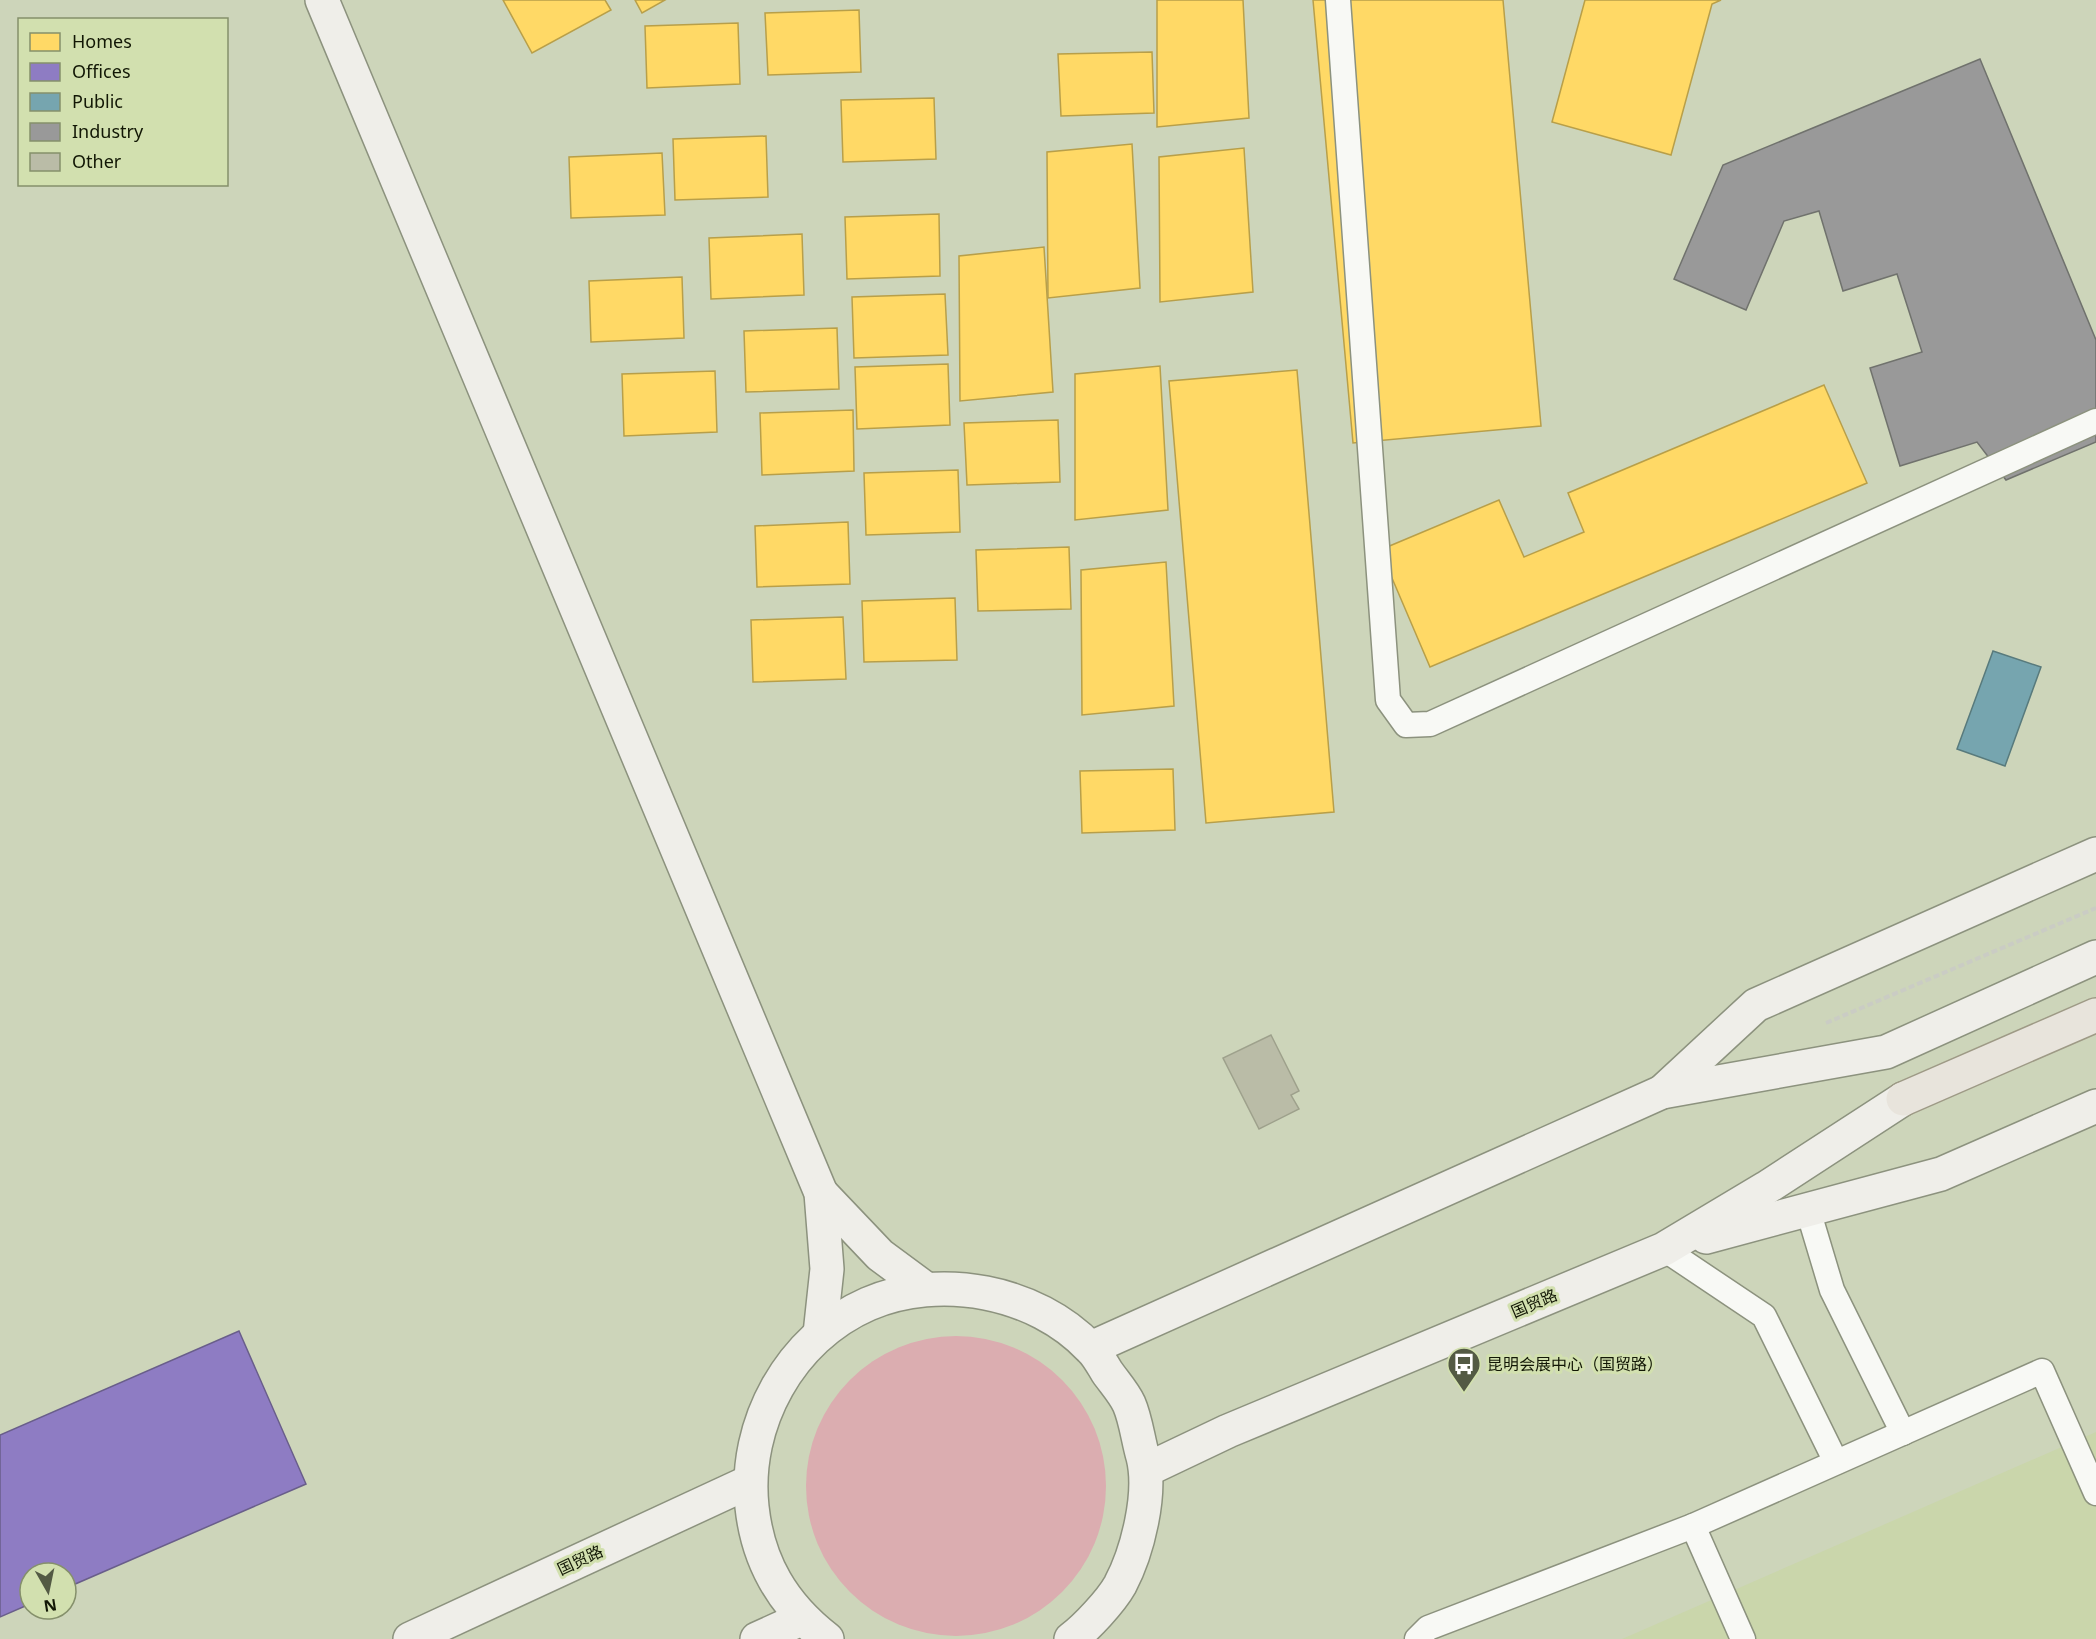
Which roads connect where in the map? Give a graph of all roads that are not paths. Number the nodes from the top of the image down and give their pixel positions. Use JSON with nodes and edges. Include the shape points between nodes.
{"nodes":[{"id":1,"x":322,"y":0,"type":"edge"},
{"id":2,"x":1338,"y":0,"type":"edge"},
{"id":3,"x":2096,"y":421,"type":"edge"},
{"id":4,"x":2096,"y":854,"type":"edge"},
{"id":5,"x":2096,"y":957,"type":"edge"},
{"id":6,"x":2096,"y":1015,"type":"edge"},
{"id":7,"x":1662,"y":1092,"type":"junction"},
{"id":8,"x":2096,"y":1106,"type":"edge"},
{"id":9,"x":821,"y":1193,"type":"junction"},
{"id":10,"x":1808,"y":1210,"type":"junction"},
{"id":11,"x":1664,"y":1249,"type":"junction"},
{"id":12,"x":926,"y":1289,"type":"junction"},
{"id":13,"x":820,"y":1334,"type":"junction"},
{"id":14,"x":1091,"y":1348,"type":"junction"},
{"id":15,"x":1903,"y":1433,"type":"junction"},
{"id":16,"x":1836,"y":1462,"type":"junction"},
{"id":17,"x":1146,"y":1470,"type":"junction"},
{"id":18,"x":749,"y":1482,"type":"junction"},
{"id":19,"x":2096,"y":1493,"type":"edge"},
{"id":20,"x":1693,"y":1526,"type":"junction"},
{"id":21,"x":1120,"y":1586,"type":"junction"},
{"id":22,"x":801,"y":1619,"type":"junction"},
{"id":23,"x":410,"y":1639,"type":"edge"},
{"id":24,"x":757,"y":1639,"type":"edge"},
{"id":25,"x":827,"y":1639,"type":"edge"},
{"id":26,"x":1071,"y":1639,"type":"edge"},
{"id":27,"x":1106,"y":1639,"type":"edge"},
{"id":28,"x":1417,"y":1639,"type":"edge"},
{"id":29,"x":1743,"y":1639,"type":"edge"}],
"edges":[{"from":1,"to":9,"type":"main road"},
{"from":2,"to":3,"type":"lane","via":[[1389,700],[1407,725],[1430,724]]},
{"from":4,"to":7,"type":"main road","via":[[1756,1005]]},
{"from":5,"to":7,"type":"main road","via":[[1886,1052]]},
{"from":6,"to":11,"type":"main road","name":"国贸路","via":[[1903,1099]]},
{"from":7,"to":14,"type":"main road"},
{"from":8,"to":10,"type":"main road","via":[[1941,1174]]},
{"from":9,"to":12,"type":"main road","via":[[880,1255]]},
{"from":9,"to":13,"type":"main road","via":[[827,1269]]},
{"from":10,"to":11,"type":"main road"},
{"from":10,"to":15,"type":"lane","via":[[1832,1290]]},
{"from":11,"to":16,"type":"lane","via":[[1764,1316]]},
{"from":11,"to":17,"type":"main road","name":"国贸路","via":[[1228,1431]]},
{"from":12,"to":13,"type":"main road","via":[[868,1304]]},
{"from":12,"to":14,"type":"main road","via":[[987,1292],[1032,1307]]},
{"from":13,"to":18,"type":"main road","via":[[783,1376],[758,1426]]},
{"from":14,"to":17,"type":"main road","via":[[1129,1404]]},
{"from":15,"to":16,"type":"lane"},
{"from":15,"to":19,"type":"lane","via":[[2042,1371]]},
{"from":16,"to":20,"type":"lane"},
{"from":17,"to":21,"type":"main road","via":[[1141,1530]]},
{"from":18,"to":22,"type":"main road","via":[[758,1540],[772,1578]]},
{"from":18,"to":23,"type":"main road","name":"国贸路"},
{"from":20,"to":28,"type":"lane","via":[[1428,1628]]},
{"from":20,"to":29,"type":"lane"},
{"from":21,"to":26,"type":"main road"},
{"from":21,"to":27,"type":"main road"},
{"from":22,"to":24,"type":"main road"},
{"from":22,"to":25,"type":"main road"}]}
